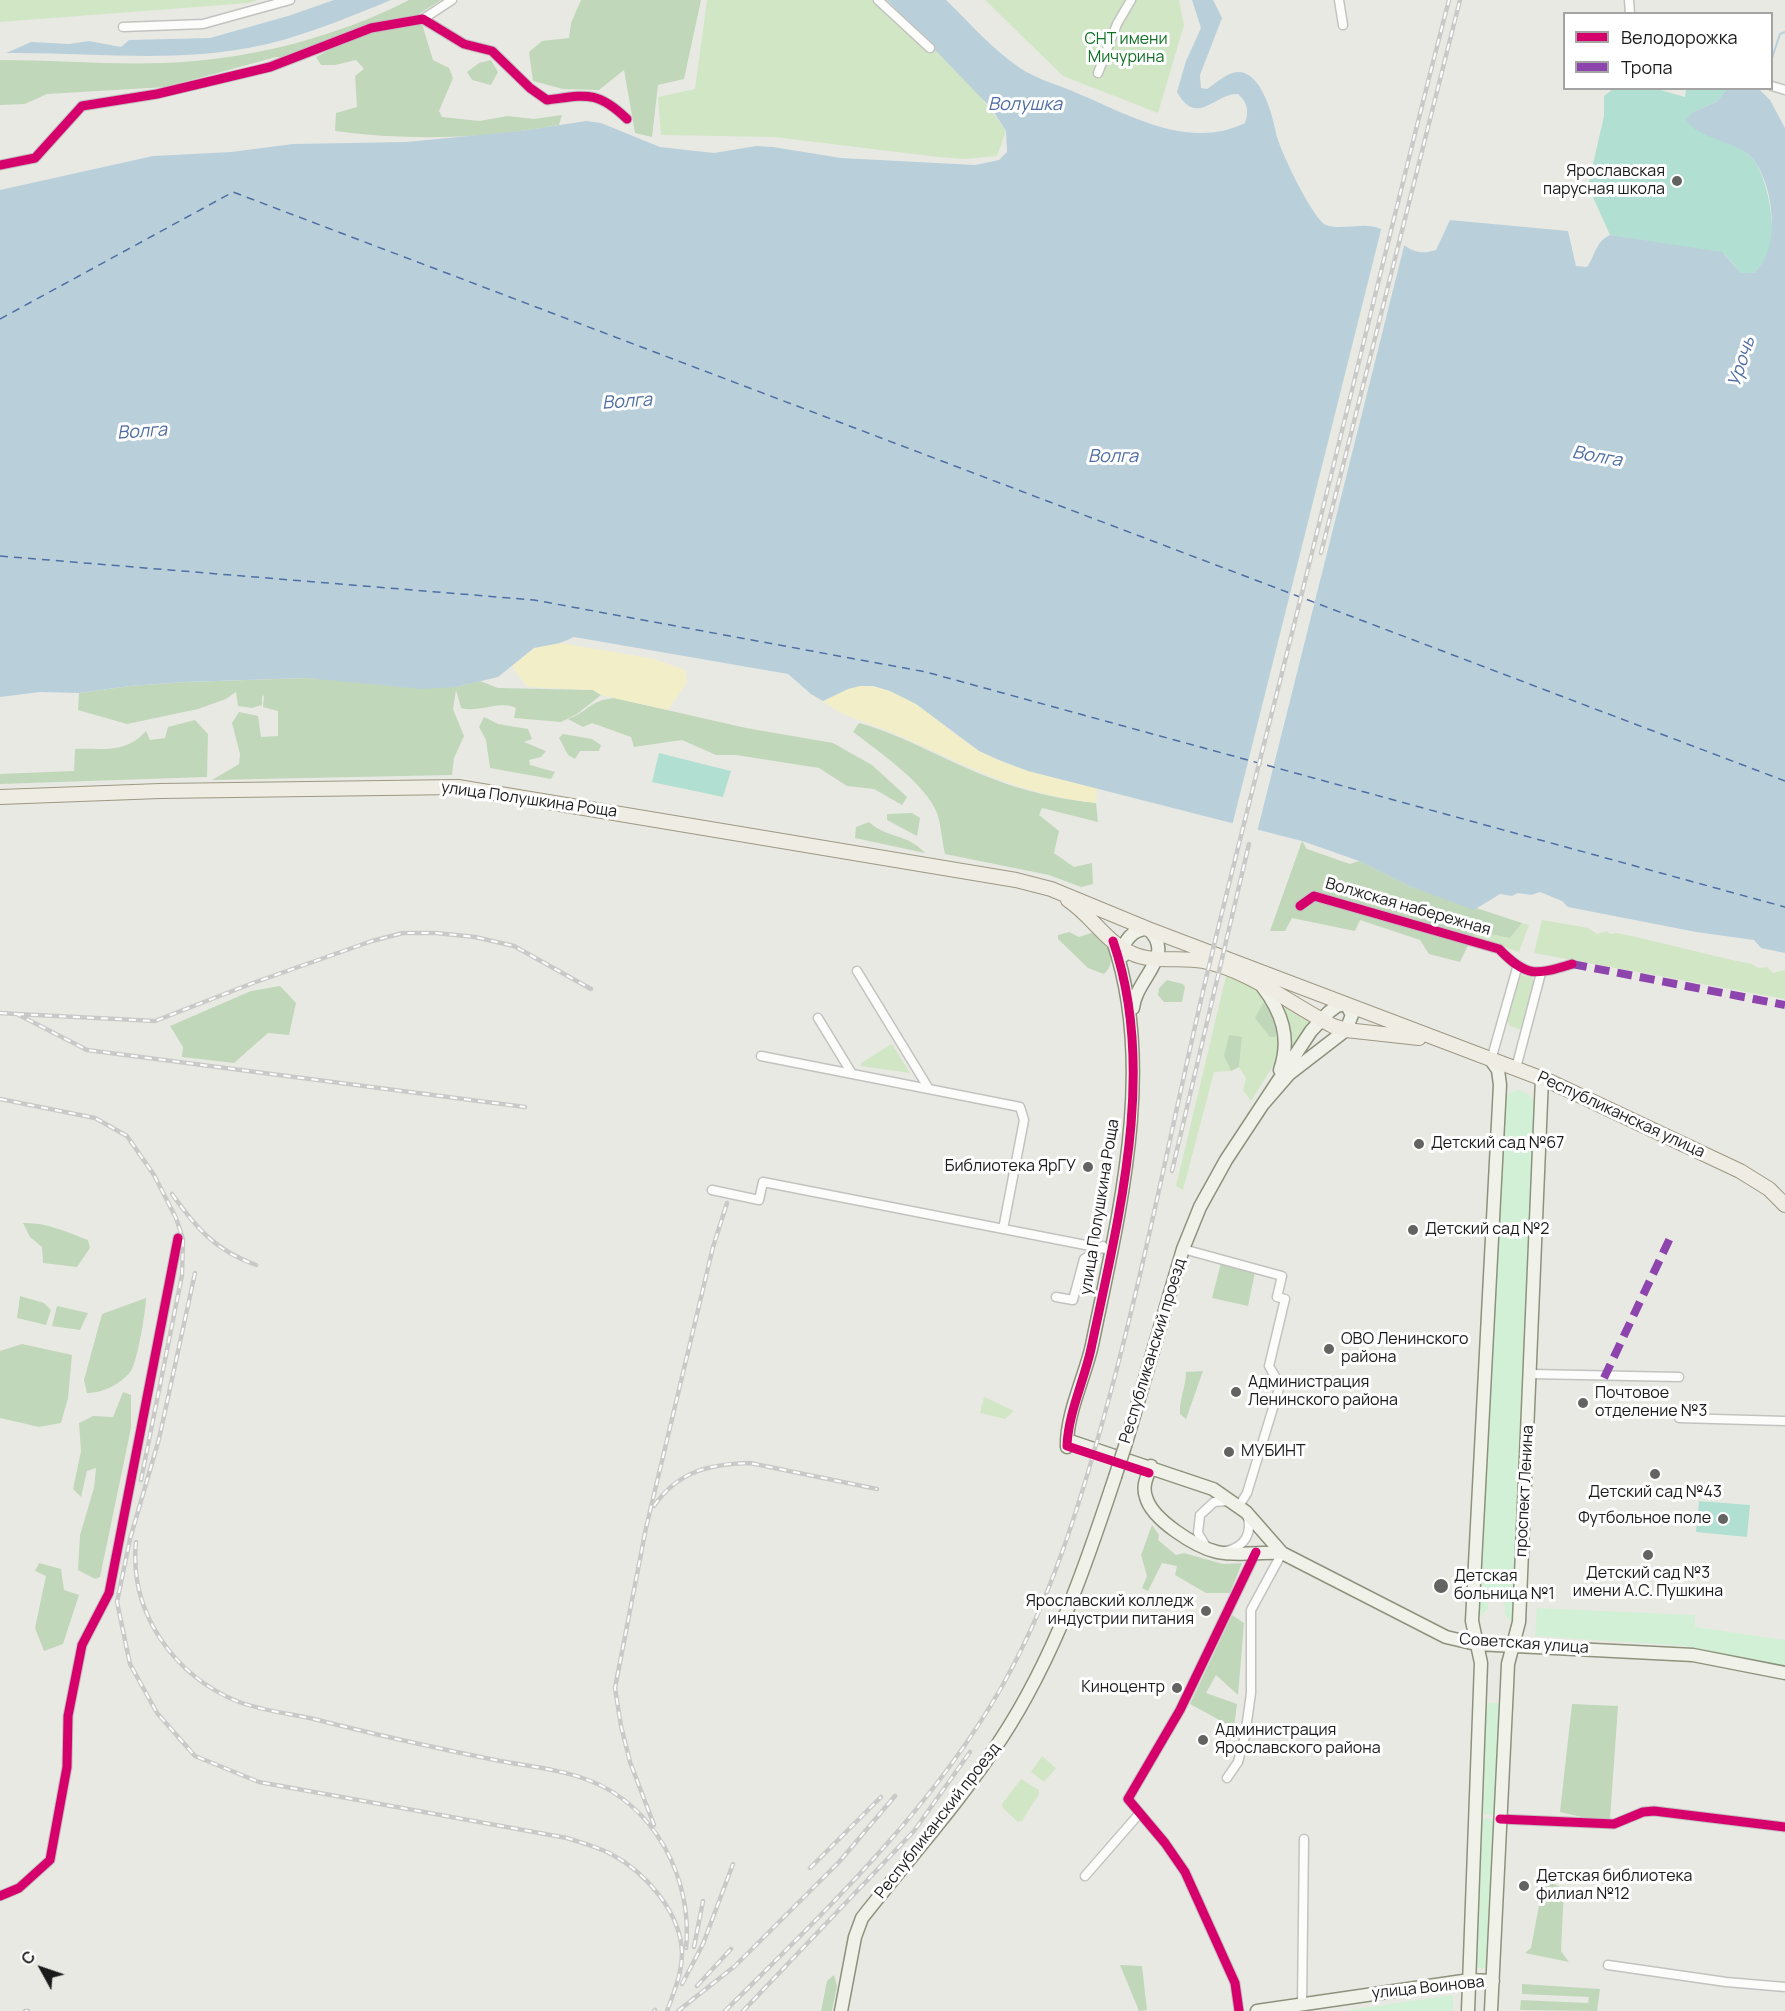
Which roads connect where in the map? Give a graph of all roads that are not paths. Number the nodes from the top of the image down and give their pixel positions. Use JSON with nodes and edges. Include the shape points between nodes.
{"nodes":[{"id":1,"x":290,"y":0,"type":"edge"},
{"id":2,"x":452,"y":0,"type":"edge"},
{"id":3,"x":878,"y":0,"type":"edge"},
{"id":4,"x":1131,"y":0,"type":"edge"},
{"id":5,"x":1339,"y":0,"type":"edge"},
{"id":6,"x":423,"y":19,"type":"junction"},
{"id":7,"x":1343,"y":26,"type":"dead end"},
{"id":8,"x":123,"y":27,"type":"dead end"},
{"id":9,"x":930,"y":48,"type":"dead end"},
{"id":10,"x":1098,"y":73,"type":"dead end"},
{"id":11,"x":627,"y":119,"type":"dead end"},
{"id":12,"x":0,"y":165,"type":"edge"},
{"id":13,"x":0,"y":797,"type":"edge"},
{"id":14,"x":1051,"y":889,"type":"junction"},
{"id":15,"x":1300,"y":906,"type":"dead end"},
{"id":16,"x":1148,"y":929,"type":"junction"},
{"id":17,"x":1118,"y":945,"type":"junction"},
{"id":18,"x":1158,"y":960,"type":"junction"},
{"id":19,"x":1572,"y":964,"type":"dead end"},
{"id":20,"x":1517,"y":968,"type":"junction"},
{"id":21,"x":857,"y":971,"type":"dead end"},
{"id":22,"x":1541,"y":973,"type":"junction"},
{"id":23,"x":1259,"y":983,"type":"junction"},
{"id":24,"x":1346,"y":1004,"type":"junction"},
{"id":25,"x":818,"y":1018,"type":"dead end"},
{"id":26,"x":1321,"y":1020,"type":"junction"},
{"id":27,"x":1132,"y":1024,"type":"junction"},
{"id":28,"x":1343,"y":1034,"type":"junction"},
{"id":29,"x":1447,"y":1044,"type":"junction"},
{"id":30,"x":761,"y":1056,"type":"dead end"},
{"id":31,"x":1491,"y":1060,"type":"junction"},
{"id":32,"x":1522,"y":1070,"type":"junction"},
{"id":33,"x":851,"y":1072,"type":"junction"},
{"id":34,"x":1542,"y":1078,"type":"junction"},
{"id":35,"x":1500,"y":1084,"type":"junction"},
{"id":36,"x":1274,"y":1087,"type":"junction"},
{"id":37,"x":929,"y":1089,"type":"junction"},
{"id":38,"x":1263,"y":1104,"type":"junction"},
{"id":39,"x":712,"y":1190,"type":"dead end"},
{"id":40,"x":1785,"y":1205,"type":"edge"},
{"id":41,"x":1003,"y":1229,"type":"junction"},
{"id":42,"x":178,"y":1238,"type":"dead end"},
{"id":43,"x":1107,"y":1248,"type":"junction"},
{"id":44,"x":1183,"y":1249,"type":"junction"},
{"id":45,"x":1056,"y":1297,"type":"dead end"},
{"id":46,"x":1531,"y":1374,"type":"junction"},
{"id":47,"x":1680,"y":1377,"type":"dead end"},
{"id":48,"x":1679,"y":1418,"type":"dead end"},
{"id":49,"x":1785,"y":1421,"type":"edge"},
{"id":50,"x":1067,"y":1443,"type":"joint"},
{"id":51,"x":1150,"y":1469,"type":"junction"},
{"id":52,"x":1239,"y":1506,"type":"junction"},
{"id":53,"x":1214,"y":1551,"type":"junction"},
{"id":54,"x":1256,"y":1552,"type":"junction"},
{"id":55,"x":1282,"y":1553,"type":"junction"},
{"id":56,"x":1476,"y":1644,"type":"junction"},
{"id":57,"x":1513,"y":1645,"type":"junction"},
{"id":58,"x":1785,"y":1673,"type":"edge"},
{"id":59,"x":1227,"y":1778,"type":"dead end"},
{"id":60,"x":1139,"y":1814,"type":"junction"},
{"id":61,"x":1500,"y":1820,"type":"junction"},
{"id":62,"x":1785,"y":1827,"type":"edge"},
{"id":63,"x":1304,"y":1839,"type":"dead end"},
{"id":64,"x":1085,"y":1876,"type":"dead end"},
{"id":65,"x":0,"y":1896,"type":"edge"},
{"id":66,"x":1608,"y":1965,"type":"dead end"},
{"id":67,"x":1470,"y":1980,"type":"junction"},
{"id":68,"x":1493,"y":1981,"type":"junction"},
{"id":69,"x":1785,"y":1987,"type":"edge"},
{"id":70,"x":1302,"y":2005,"type":"junction"},
{"id":71,"x":841,"y":2011,"type":"edge"},
{"id":72,"x":1239,"y":2011,"type":"edge"},
{"id":73,"x":1257,"y":2011,"type":"edge"},
{"id":74,"x":1468,"y":2011,"type":"edge"},
{"id":75,"x":1491,"y":2011,"type":"edge"}],
"edges":[{"from":1,"to":8,"type":"street","via":[[203,24]]},
{"from":2,"to":6,"type":"street"},
{"from":3,"to":9,"type":"street"},
{"from":4,"to":10,"type":"street"},
{"from":5,"to":7,"type":"street"},
{"from":6,"to":11,"type":"street","via":[[464,44],[492,51],[547,100],[584,95],[609,102]]},
{"from":6,"to":12,"type":"street","via":[[371,28],[270,67],[157,94],[81,106],[35,158]]},
{"from":13,"to":14,"type":"main road","name":"улица Полушкина Роща","via":[[458,787],[976,873]]},
{"from":14,"to":16,"type":"main road","name":"улица Полушкина Роща"},
{"from":14,"to":17,"type":"main road","name":"улица Полушкина Роща","via":[[1076,905]]},
{"from":15,"to":20,"type":"street","name":"Волжская набережная","via":[[1314,896],[1438,931],[1499,950]]},
{"from":16,"to":17,"type":"main road","via":[[1136,931]]},
{"from":16,"to":18,"type":"main road","via":[[1157,939]]},
{"from":16,"to":24,"type":"main road","name":"Республиканская улица"},
{"from":17,"to":18,"type":"main road","name":"Республиканская улица","via":[[1138,956]]},
{"from":17,"to":27,"type":"main road","name":"улица Полушкина Роща"},
{"from":18,"to":23,"type":"main road","name":"Республиканская улица","via":[[1203,961]]},
{"from":18,"to":27,"type":"main road","name":"улица Полушкина Роща","via":[[1140,984]]},
{"from":19,"to":22,"type":"street","name":"Волжская набережная"},
{"from":20,"to":22,"type":"street","name":"Волжская набережная"},
{"from":20,"to":31,"type":"street"},
{"from":21,"to":37,"type":"street"},
{"from":22,"to":32,"type":"street"},
{"from":23,"to":26,"type":"main road","name":"Республиканская улица"},
{"from":23,"to":36,"type":"main road","name":"Республиканский проезд","via":[[1272,998],[1284,1027],[1284,1058]]},
{"from":24,"to":26,"type":"main road","name":"Республиканский проезд","via":[[1337,1005]]},
{"from":24,"to":28,"type":"main road","via":[[1352,1015]]},
{"from":24,"to":29,"type":"main road","name":"Республиканская улица"},
{"from":25,"to":33,"type":"street"},
{"from":26,"to":28,"type":"main road","name":"Республиканская улица"},
{"from":26,"to":36,"type":"main road","name":"Республиканский проезд"},
{"from":27,"to":43,"type":"main road","name":"улица Полушкина Роща","via":[[1133,1094]]},
{"from":28,"to":29,"type":"main road","name":"Республиканская улица","via":[[1377,1032]]},
{"from":28,"to":38,"type":"main road","name":"Республиканский проезд","via":[[1298,1066]]},
{"from":29,"to":31,"type":"main road","name":"Республиканская улица"},
{"from":30,"to":33,"type":"street"},
{"from":31,"to":32,"type":"main road","name":"Республиканская улица"},
{"from":31,"to":35,"type":"main road","via":[[1498,1070]]},
{"from":32,"to":34,"type":"main road","name":"Республиканская улица"},
{"from":32,"to":35,"type":"main road"},
{"from":33,"to":37,"type":"street"},
{"from":34,"to":40,"type":"main road","name":"Республиканская улица","via":[[1740,1171],[1769,1189]]},
{"from":34,"to":46,"type":"main road","name":"проспект Ленина"},
{"from":35,"to":56,"type":"main road","via":[[1473,1621]]},
{"from":36,"to":38,"type":"main road","name":"Республиканский проезд"},
{"from":37,"to":41,"type":"street","via":[[1020,1107],[1024,1120]]},
{"from":38,"to":44,"type":"main road","name":"Республиканский проезд","via":[[1204,1198]]},
{"from":39,"to":41,"type":"street","via":[[759,1200],[763,1182]]},
{"from":41,"to":43,"type":"street"},
{"from":42,"to":65,"type":"street","via":[[109,1593],[82,1645],[68,1716],[67,1767],[50,1860],[19,1888]]},
{"from":43,"to":45,"type":"street","via":[[1084,1259],[1073,1300]]},
{"from":43,"to":50,"type":"main road","name":"улица Полушкина Роща","via":[[1088,1360]]},
{"from":44,"to":52,"type":"street","via":[[1282,1276],[1277,1297],[1285,1299],[1269,1366],[1280,1384],[1247,1493]]},
{"from":44,"to":71,"type":"main road","name":"Республиканский проезд","bridge":true,"via":[[1126,1443],[1068,1611],[1022,1704],[980,1771],[862,1918]]},
{"from":46,"to":47,"type":"street"},
{"from":46,"to":57,"type":"main road","name":"проспект Ленина","via":[[1519,1622]]},
{"from":48,"to":49,"type":"street"},
{"from":50,"to":51,"type":"main road","name":"Советская улица"},
{"from":51,"to":52,"type":"main road","name":"Советская улица","via":[[1213,1489]]},
{"from":51,"to":53,"type":"main road","name":"Советская улица","via":[[1144,1487],[1146,1499],[1156,1513],[1185,1538]]},
{"from":52,"to":53,"type":"street","via":[[1250,1523],[1248,1535],[1241,1545]]},
{"from":52,"to":53,"type":"street","via":[[1214,1502],[1200,1515],[1198,1533]]},
{"from":52,"to":55,"type":"main road","name":"Советская улица"},
{"from":53,"to":54,"type":"main road","name":"Советская улица"},
{"from":54,"to":55,"type":"main road","name":"Советская улица"},
{"from":54,"to":60,"type":"street","via":[[1180,1710],[1128,1799]]},
{"from":55,"to":56,"type":"main road","name":"Советская улица","via":[[1446,1638]]},
{"from":55,"to":59,"type":"street","via":[[1251,1610],[1251,1682],[1245,1736],[1238,1762]]},
{"from":56,"to":57,"type":"main road","name":"Советская улица"},
{"from":56,"to":67,"type":"main road","via":[[1480,1663]]},
{"from":57,"to":58,"type":"main road","name":"Советская улица","via":[[1693,1655]]},
{"from":57,"to":61,"type":"main road","name":"проспект Ленина"},
{"from":60,"to":64,"type":"street"},
{"from":60,"to":72,"type":"street","via":[[1185,1872],[1235,1983]]},
{"from":61,"to":62,"type":"street","via":[[1614,1824],[1654,1811]]},
{"from":61,"to":68,"type":"main road","name":"проспект Ленина"},
{"from":63,"to":70,"type":"street"},
{"from":66,"to":69,"type":"street"},
{"from":67,"to":68,"type":"main road","name":"улица Воинова"},
{"from":67,"to":70,"type":"main road","name":"улица Воинова"},
{"from":67,"to":74,"type":"main road"},
{"from":68,"to":75,"type":"main road","name":"проспект Ленина"},
{"from":70,"to":73,"type":"main road","name":"улица Воинова"}]}
